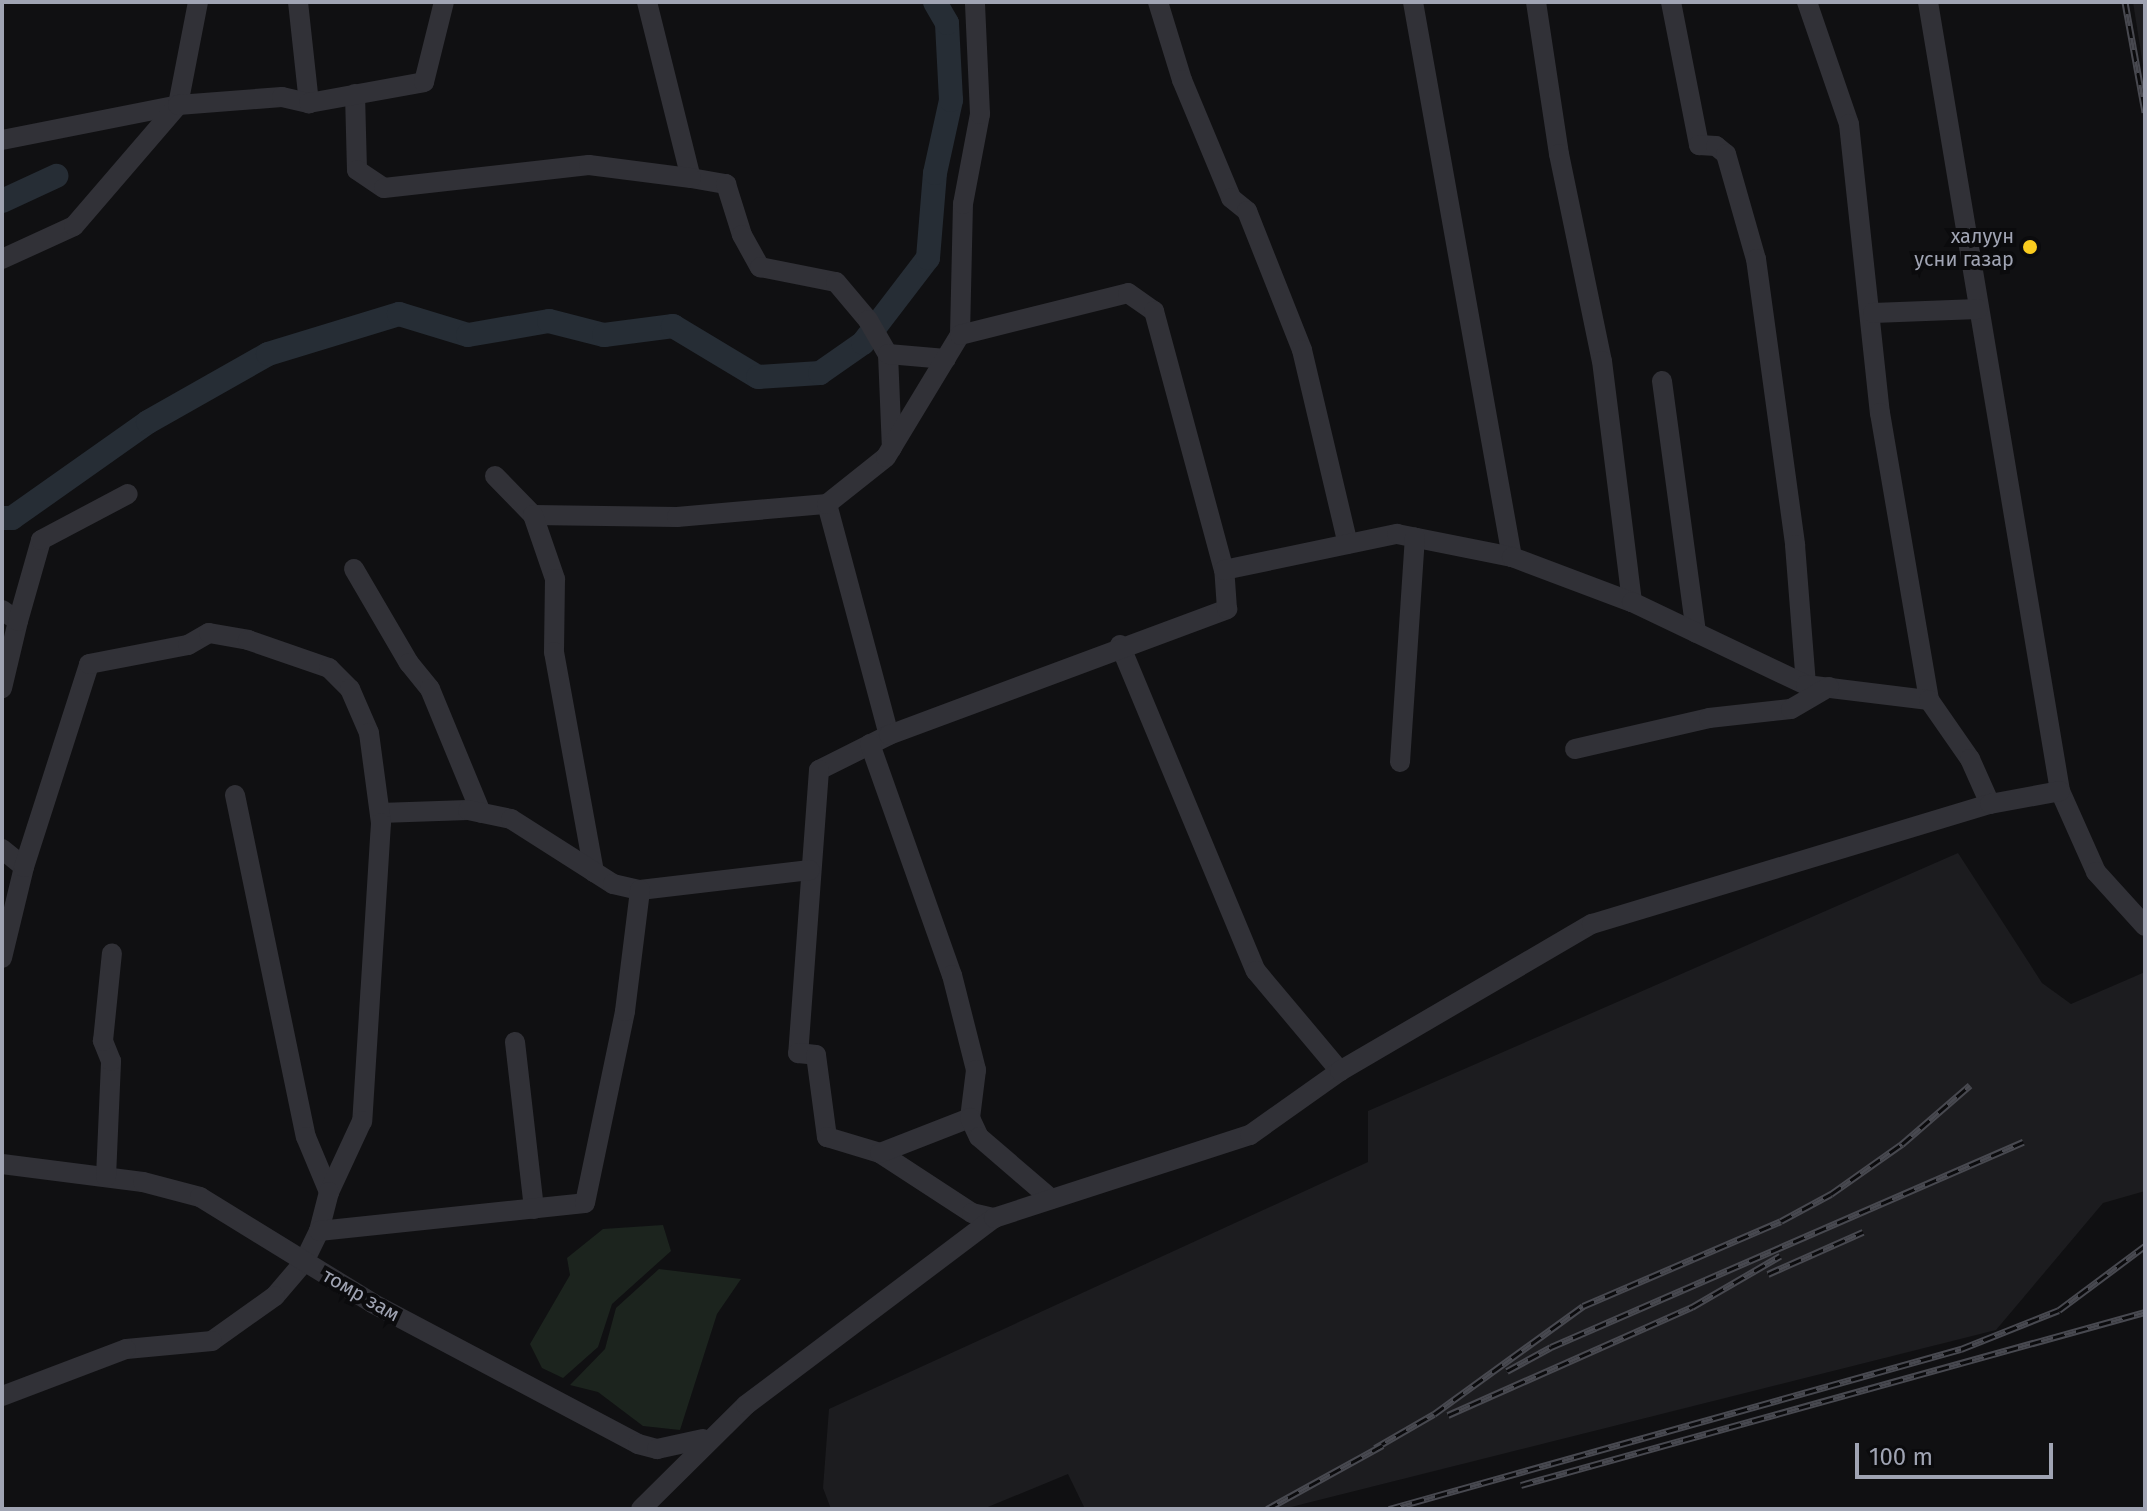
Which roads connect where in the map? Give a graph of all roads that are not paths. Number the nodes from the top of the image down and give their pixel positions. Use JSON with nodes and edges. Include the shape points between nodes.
{"nodes":[{"id":1,"x":198,"y":2,"type":"edge"},
{"id":2,"x":298,"y":2,"type":"edge"},
{"id":3,"x":444,"y":2,"type":"edge"},
{"id":4,"x":647,"y":2,"type":"edge"},
{"id":5,"x":975,"y":2,"type":"edge"},
{"id":6,"x":1158,"y":2,"type":"edge"},
{"id":7,"x":1413,"y":2,"type":"edge"},
{"id":8,"x":1536,"y":2,"type":"edge"},
{"id":9,"x":1671,"y":2,"type":"edge"},
{"id":10,"x":1807,"y":2,"type":"edge"},
{"id":11,"x":1928,"y":2,"type":"edge"},
{"id":12,"x":355,"y":94,"type":"junction"},
{"id":13,"x":309,"y":103,"type":"junction"},
{"id":14,"x":178,"y":105,"type":"junction"},
{"id":15,"x":2,"y":140,"type":"edge"},
{"id":16,"x":691,"y":178,"type":"junction"},
{"id":17,"x":2,"y":259,"type":"edge"},
{"id":18,"x":1978,"y":309,"type":"junction"},
{"id":19,"x":1873,"y":313,"type":"junction"},
{"id":20,"x":960,"y":335,"type":"junction"},
{"id":21,"x":888,"y":354,"type":"junction"},
{"id":22,"x":946,"y":359,"type":"junction"},
{"id":23,"x":1662,"y":381,"type":"dead end"},
{"id":24,"x":892,"y":448,"type":"junction"},
{"id":25,"x":495,"y":476,"type":"dead end"},
{"id":26,"x":128,"y":494,"type":"dead end"},
{"id":27,"x":827,"y":504,"type":"junction"},
{"id":28,"x":533,"y":515,"type":"junction"},
{"id":29,"x":1415,"y":538,"type":"junction"},
{"id":30,"x":1348,"y":544,"type":"junction"},
{"id":31,"x":1512,"y":557,"type":"junction"},
{"id":32,"x":354,"y":569,"type":"dead end"},
{"id":33,"x":1224,"y":570,"type":"junction"},
{"id":34,"x":1632,"y":602,"type":"junction"},
{"id":35,"x":10,"y":615,"type":"edge"},
{"id":36,"x":1696,"y":633,"type":"junction"},
{"id":37,"x":1120,"y":645,"type":"junction"},
{"id":38,"x":1806,"y":685,"type":"junction"},
{"id":39,"x":1829,"y":687,"type":"junction"},
{"id":40,"x":2,"y":688,"type":"edge"},
{"id":41,"x":1929,"y":700,"type":"junction"},
{"id":42,"x":889,"y":735,"type":"junction"},
{"id":43,"x":870,"y":744,"type":"junction"},
{"id":44,"x":1575,"y":749,"type":"dead end"},
{"id":45,"x":1400,"y":762,"type":"dead end"},
{"id":46,"x":2060,"y":791,"type":"junction"},
{"id":47,"x":235,"y":795,"type":"dead end"},
{"id":48,"x":1990,"y":804,"type":"junction"},
{"id":49,"x":380,"y":813,"type":"junction"},
{"id":50,"x":481,"y":813,"type":"junction"},
{"id":51,"x":2,"y":849,"type":"edge"},
{"id":52,"x":24,"y":867,"type":"junction"},
{"id":53,"x":810,"y":870,"type":"junction"},
{"id":54,"x":594,"y":872,"type":"junction"},
{"id":55,"x":640,"y":890,"type":"junction"},
{"id":56,"x":2145,"y":926,"type":"edge"},
{"id":57,"x":112,"y":953,"type":"dead end"},
{"id":58,"x":2,"y":958,"type":"edge"},
{"id":59,"x":515,"y":1042,"type":"dead end"},
{"id":60,"x":1340,"y":1071,"type":"junction"},
{"id":61,"x":970,"y":1118,"type":"junction"},
{"id":62,"x":880,"y":1153,"type":"junction"},
{"id":63,"x":2,"y":1164,"type":"edge"},
{"id":64,"x":106,"y":1177,"type":"junction"},
{"id":65,"x":329,"y":1192,"type":"junction"},
{"id":66,"x":1051,"y":1199,"type":"junction"},
{"id":67,"x":534,"y":1209,"type":"junction"},
{"id":68,"x":994,"y":1218,"type":"junction"},
{"id":69,"x":319,"y":1231,"type":"junction"},
{"id":70,"x":304,"y":1262,"type":"junction"},
{"id":71,"x":2,"y":1396,"type":"edge"},
{"id":72,"x":711,"y":1436,"type":"junction"},
{"id":73,"x":641,"y":1509,"type":"edge"}],
"edges":[{"from":1,"to":14,"type":"street"},
{"from":2,"to":13,"type":"street"},
{"from":3,"to":12,"type":"street","via":[[424,82]]},
{"from":4,"to":16,"type":"street"},
{"from":5,"to":20,"type":"street","via":[[980,114],[963,204]]},
{"from":6,"to":30,"type":"street","via":[[1182,80],[1231,198],[1247,211],[1302,350]]},
{"from":7,"to":31,"type":"street"},
{"from":8,"to":34,"type":"street","via":[[1557,140],[1602,361]]},
{"from":9,"to":38,"type":"street","via":[[1699,145],[1716,146],[1726,154],[1756,259],[1795,545]]},
{"from":10,"to":19,"type":"street","via":[[1849,124]]},
{"from":11,"to":18,"type":"street"},
{"from":12,"to":13,"type":"street"},
{"from":12,"to":16,"type":"street","via":[[357,170],[384,188],[589,165]]},
{"from":13,"to":14,"type":"street","via":[[282,97]]},
{"from":14,"to":15,"type":"street"},
{"from":14,"to":17,"type":"street","via":[[74,226]]},
{"from":16,"to":21,"type":"street","via":[[726,184],[742,235],[760,267],[836,282]]},
{"from":18,"to":19,"type":"street"},
{"from":18,"to":46,"type":"street"},
{"from":19,"to":41,"type":"street","via":[[1880,413]]},
{"from":20,"to":22,"type":"street"},
{"from":20,"to":33,"type":"street","via":[[1128,293],[1154,311]]},
{"from":21,"to":22,"type":"street"},
{"from":21,"to":24,"type":"street"},
{"from":22,"to":24,"type":"street"},
{"from":23,"to":36,"type":"street"},
{"from":24,"to":27,"type":"street"},
{"from":25,"to":28,"type":"street"},
{"from":26,"to":35,"type":"street","via":[[41,540]]},
{"from":27,"to":28,"type":"street","via":[[677,517]]},
{"from":27,"to":42,"type":"street"},
{"from":28,"to":54,"type":"street","via":[[555,579],[554,652]]},
{"from":29,"to":30,"type":"street","via":[[1397,534]]},
{"from":29,"to":31,"type":"street"},
{"from":29,"to":45,"type":"street"},
{"from":30,"to":33,"type":"street"},
{"from":31,"to":34,"type":"street"},
{"from":32,"to":50,"type":"street","via":[[430,689]]},
{"from":33,"to":37,"type":"street","via":[[1227,609]]},
{"from":34,"to":36,"type":"street"},
{"from":35,"to":40,"type":"street"},
{"from":36,"to":38,"type":"street"},
{"from":37,"to":42,"type":"street"},
{"from":37,"to":60,"type":"street","via":[[1256,971]]},
{"from":38,"to":39,"type":"street"},
{"from":39,"to":41,"type":"street"},
{"from":39,"to":44,"type":"street","via":[[1791,709],[1709,718]]},
{"from":41,"to":48,"type":"street","via":[[1970,759]]},
{"from":42,"to":43,"type":"street"},
{"from":43,"to":53,"type":"street","via":[[819,770]]},
{"from":43,"to":61,"type":"street","via":[[952,975],[976,1070]]},
{"from":46,"to":48,"type":"street"},
{"from":46,"to":56,"type":"street","via":[[2096,872]]},
{"from":47,"to":65,"type":"street","via":[[306,1137]]},
{"from":48,"to":60,"type":"street","via":[[1592,924]]},
{"from":49,"to":50,"type":"street"},
{"from":49,"to":52,"type":"street","via":[[369,733],[350,689],[329,668],[248,640],[209,633],[188,645],[89,664]]},
{"from":49,"to":65,"type":"street","via":[[362,1121]]},
{"from":50,"to":54,"type":"street","via":[[511,819]]},
{"from":51,"to":52,"type":"street"},
{"from":52,"to":58,"type":"street"},
{"from":53,"to":55,"type":"street"},
{"from":53,"to":62,"type":"street","via":[[798,1053],[816,1055],[827,1137]]},
{"from":54,"to":55,"type":"street","via":[[613,884]]},
{"from":55,"to":67,"type":"street","via":[[625,1011],[585,1203]]},
{"from":57,"to":64,"type":"street","via":[[103,1041],[111,1061]]},
{"from":59,"to":67,"type":"street"},
{"from":60,"to":66,"type":"street","via":[[1250,1135]]},
{"from":61,"to":62,"type":"street"},
{"from":61,"to":66,"type":"street","via":[[979,1137]]},
{"from":62,"to":68,"type":"street","via":[[972,1213]]},
{"from":63,"to":64,"type":"street","name":"томр зам"},
{"from":64,"to":70,"type":"street","name":"томр зам","via":[[200,1197]]},
{"from":65,"to":69,"type":"street"},
{"from":66,"to":68,"type":"street"},
{"from":67,"to":69,"type":"street"},
{"from":68,"to":72,"type":"street"},
{"from":69,"to":70,"type":"street"},
{"from":70,"to":71,"type":"street","via":[[275,1296],[212,1341],[126,1349]]},
{"from":70,"to":72,"type":"street","name":"томр зам","via":[[638,1444],[680,1447]]},
{"from":72,"to":73,"type":"street"}]}
